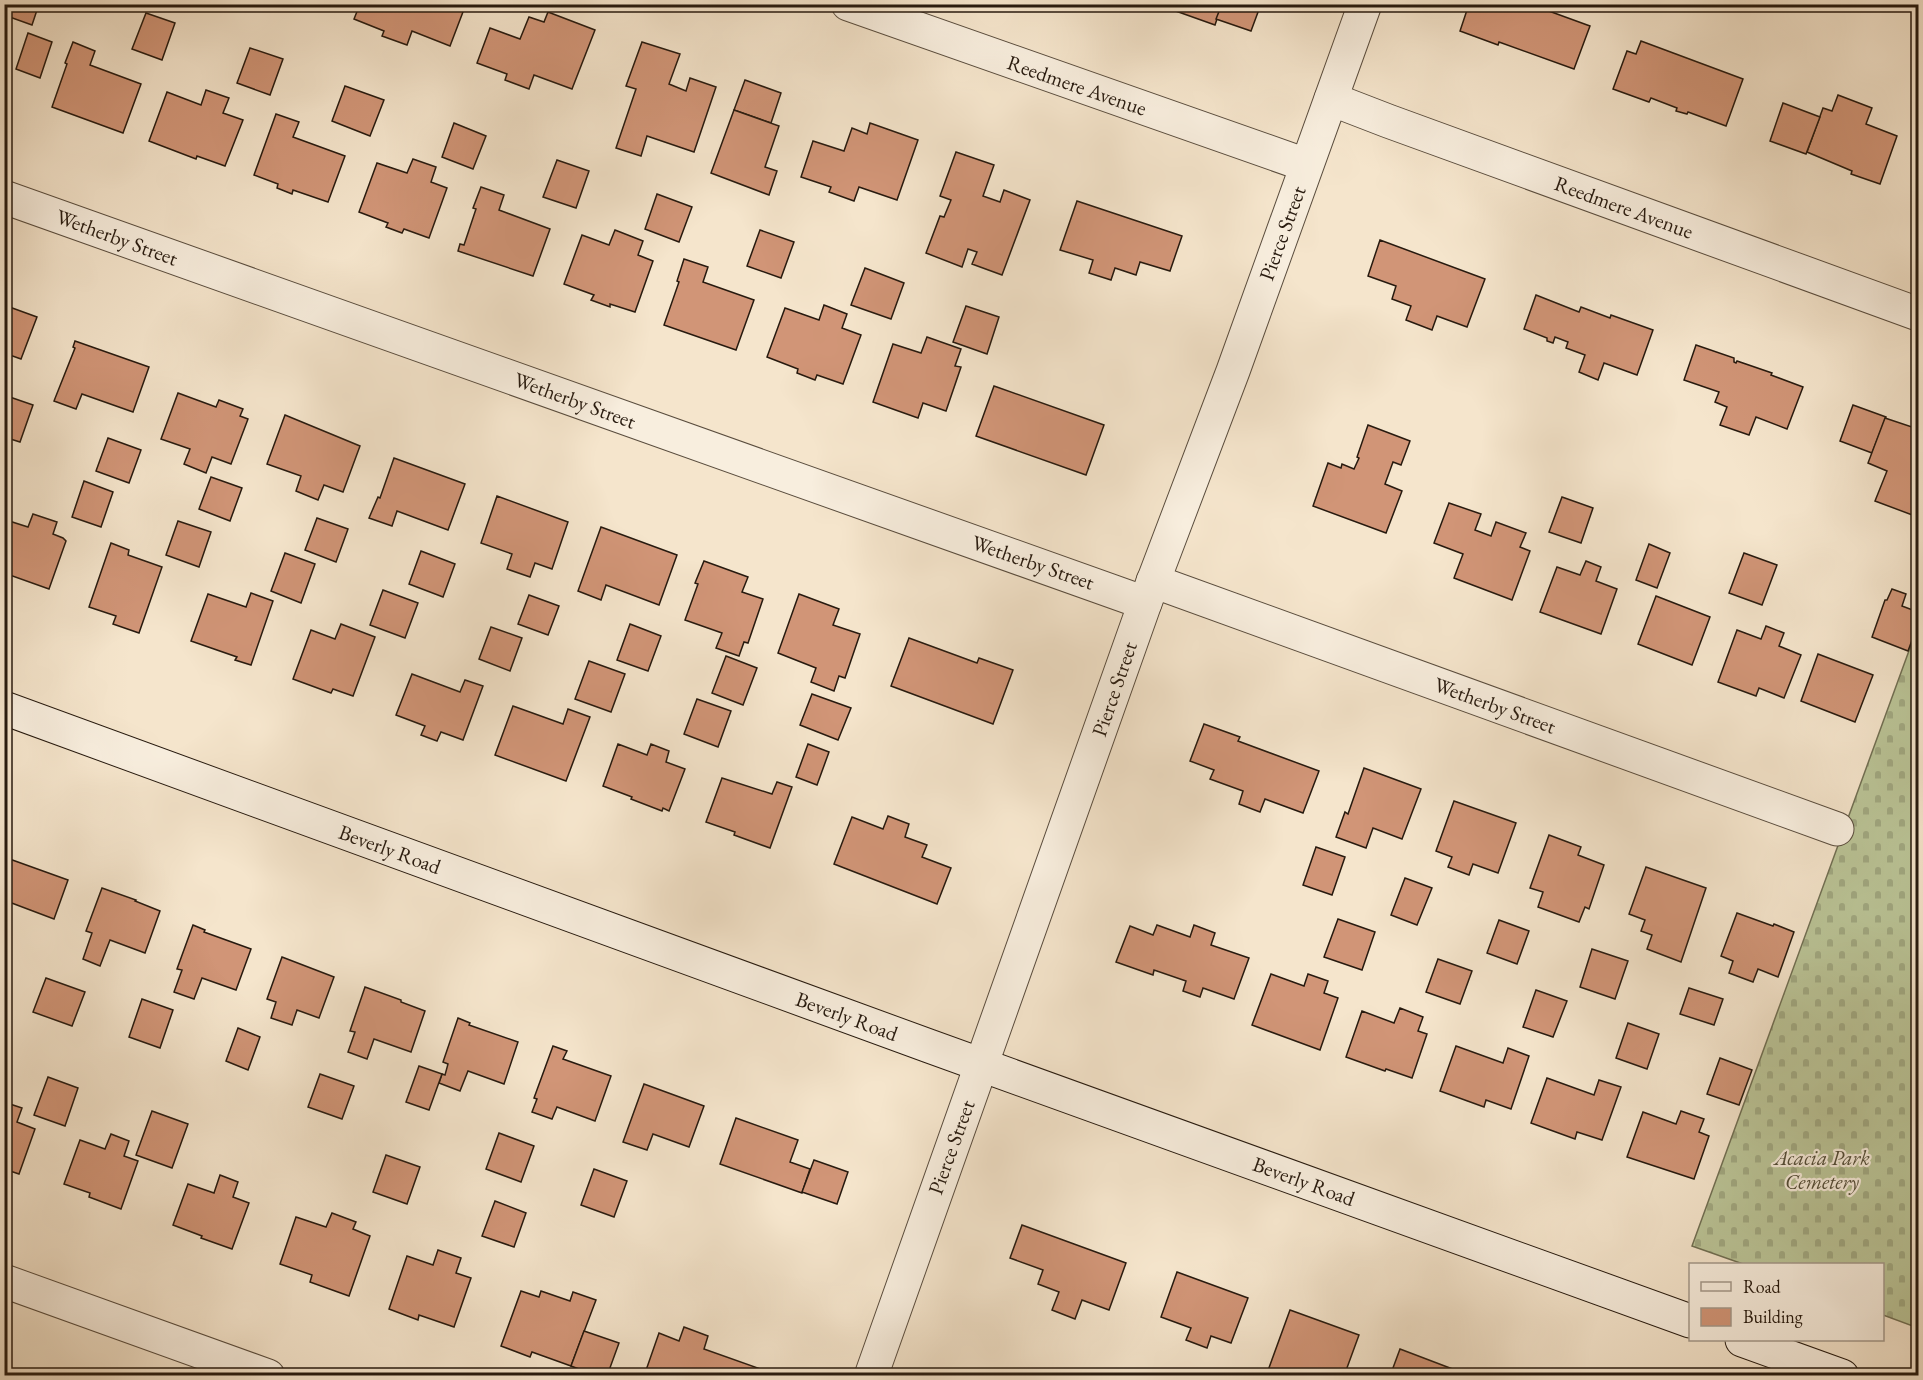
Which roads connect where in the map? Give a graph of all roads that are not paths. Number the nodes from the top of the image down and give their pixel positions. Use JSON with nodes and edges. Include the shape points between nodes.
{"nodes":[{"id":1,"x":848,"y":4,"type":"edge"},
{"id":2,"x":1365,"y":4,"type":"edge"},
{"id":3,"x":1331,"y":99,"type":"junction"},
{"id":4,"x":1306,"y":165,"type":"junction"},
{"id":5,"x":4,"y":197,"type":"edge"},
{"id":6,"x":1918,"y":314,"type":"edge"},
{"id":7,"x":1149,"y":592,"type":"junction"},
{"id":8,"x":4,"y":708,"type":"edge"},
{"id":9,"x":1837,"y":829,"type":"dead end"},
{"id":10,"x":981,"y":1065,"type":"junction"},
{"id":11,"x":4,"y":1281,"type":"edge"},
{"id":12,"x":1689,"y":1321,"type":"edge"},
{"id":13,"x":1745,"y":1341,"type":"edge"},
{"id":14,"x":268,"y":1376,"type":"edge"},
{"id":15,"x":871,"y":1376,"type":"edge"},
{"id":16,"x":1842,"y":1376,"type":"edge"}],
"edges":[{"from":1,"to":4,"type":"street","name":"Reedmere Avenue"},
{"from":2,"to":3,"type":"street","name":"Pierce Street"},
{"from":3,"to":4,"type":"street","name":"Pierce Street"},
{"from":3,"to":6,"type":"street","name":"Reedmere Avenue"},
{"from":4,"to":7,"type":"street","name":"Pierce Street"},
{"from":5,"to":7,"type":"street","name":"Wetherby Street"},
{"from":7,"to":9,"type":"street","name":"Wetherby Street"},
{"from":7,"to":10,"type":"street","name":"Pierce Street"},
{"from":8,"to":10,"type":"street","name":"Beverly Road"},
{"from":10,"to":12,"type":"street","name":"Beverly Road"},
{"from":10,"to":15,"type":"street","name":"Pierce Street"},
{"from":11,"to":14,"type":"street"},
{"from":13,"to":16,"type":"street"}]}
